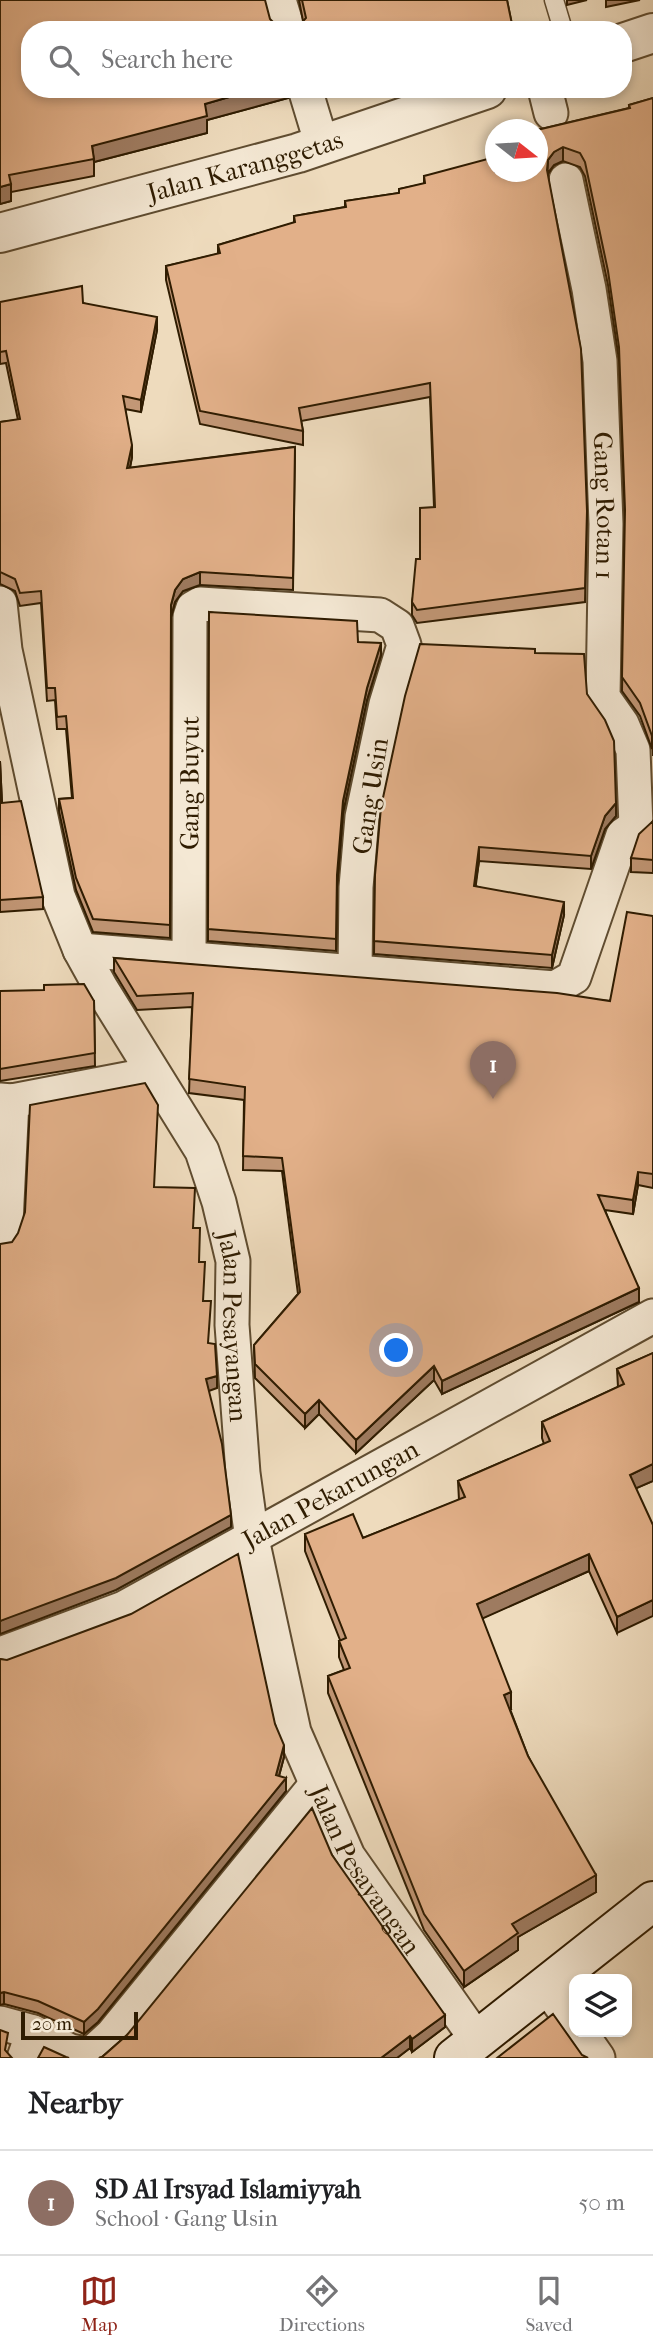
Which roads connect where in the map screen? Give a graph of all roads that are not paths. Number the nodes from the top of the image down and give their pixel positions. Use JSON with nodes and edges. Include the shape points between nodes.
{"nodes":[{"id":1,"x":279,"y":0,"type":"edge"},
{"id":2,"x":554,"y":0,"type":"edge"},
{"id":3,"x":285,"y":21,"type":"edge"},
{"id":4,"x":561,"y":21,"type":"edge"},
{"id":5,"x":653,"y":33,"type":"edge"},
{"id":6,"x":632,"y":40,"type":"edge"},
{"id":7,"x":308,"y":98,"type":"edge"},
{"id":8,"x":460,"y":98,"type":"edge"},
{"id":9,"x":322,"y":145,"type":"junction"},
{"id":10,"x":566,"y":180,"type":"dead end"},
{"id":11,"x":0,"y":233,"type":"edge"},
{"id":12,"x":0,"y":603,"type":"edge"},
{"id":13,"x":193,"y":608,"type":"joint"},
{"id":14,"x":645,"y":828,"type":"edge"},
{"id":15,"x":80,"y":950,"type":"junction"},
{"id":16,"x":189,"y":958,"type":"junction"},
{"id":17,"x":355,"y":971,"type":"junction"},
{"id":18,"x":153,"y":1074,"type":"junction"},
{"id":19,"x":6,"y":1101,"type":"edge"},
{"id":20,"x":0,"y":1239,"type":"edge"},
{"id":21,"x":653,"y":1317,"type":"edge"},
{"id":22,"x":252,"y":1539,"type":"junction"},
{"id":23,"x":0,"y":1654,"type":"edge"},
{"id":24,"x":315,"y":1786,"type":"junction"},
{"id":25,"x":653,"y":1901,"type":"edge"},
{"id":26,"x":547,"y":1986,"type":"junction"},
{"id":27,"x":569,"y":2017,"type":"edge"},
{"id":28,"x":0,"y":2023,"type":"edge"},
{"id":29,"x":583,"y":2037,"type":"edge"},
{"id":30,"x":29,"y":2045,"type":"edge"},
{"id":31,"x":466,"y":2049,"type":"edge"},
{"id":32,"x":598,"y":2058,"type":"edge"}],
"edges":[{"from":1,"to":3,"type":"street"},
{"from":2,"to":4,"type":"lane"},
{"from":5,"to":6,"type":"street"},
{"from":7,"to":9,"type":"street"},
{"from":8,"to":9,"type":"street","name":"Jalan Karanggetas"},
{"from":9,"to":11,"type":"street","name":"Jalan Karanggetas"},
{"from":10,"to":14,"type":"street","name":"Gang Rotan 1","via":[[600,361],[607,524],[603,697],[633,750]]},
{"from":12,"to":15,"type":"street","name":"Jalan Pesayangan","via":[[5,650],[58,896]]},
{"from":13,"to":16,"type":"street","name":"Gang Buyut"},
{"from":13,"to":17,"type":"street","name":"Gang Usin","via":[[200,604],[380,615],[397,626],[402,637],[403,653],[386,704],[362,817]]},
{"from":14,"to":17,"type":"street","via":[[623,835],[574,977],[561,987]]},
{"from":15,"to":16,"type":"street"},
{"from":15,"to":18,"type":"street","name":"Jalan Pesayangan"},
{"from":16,"to":17,"type":"street"},
{"from":18,"to":19,"type":"street"},
{"from":18,"to":22,"type":"street","name":"Jalan Pesayangan","via":[[202,1151],[233,1261],[234,1352]]},
{"from":19,"to":20,"type":"street","via":[[6,1223]]},
{"from":21,"to":22,"type":"street","name":"Jalan Pekarungan"},
{"from":22,"to":23,"type":"street","name":"Jalan Pekarungan","via":[[124,1608]]},
{"from":22,"to":24,"type":"street","name":"Jalan Pesayangan","via":[[294,1732]]},
{"from":24,"to":30,"type":"street","via":[[112,2035],[90,2055]]},
{"from":24,"to":31,"type":"street","name":"Jalan Pesayangan","via":[[348,1856]]},
{"from":25,"to":26,"type":"street"},
{"from":26,"to":27,"type":"street"},
{"from":26,"to":31,"type":"street"},
{"from":28,"to":30,"type":"street"},
{"from":29,"to":32,"type":"street"}]}
